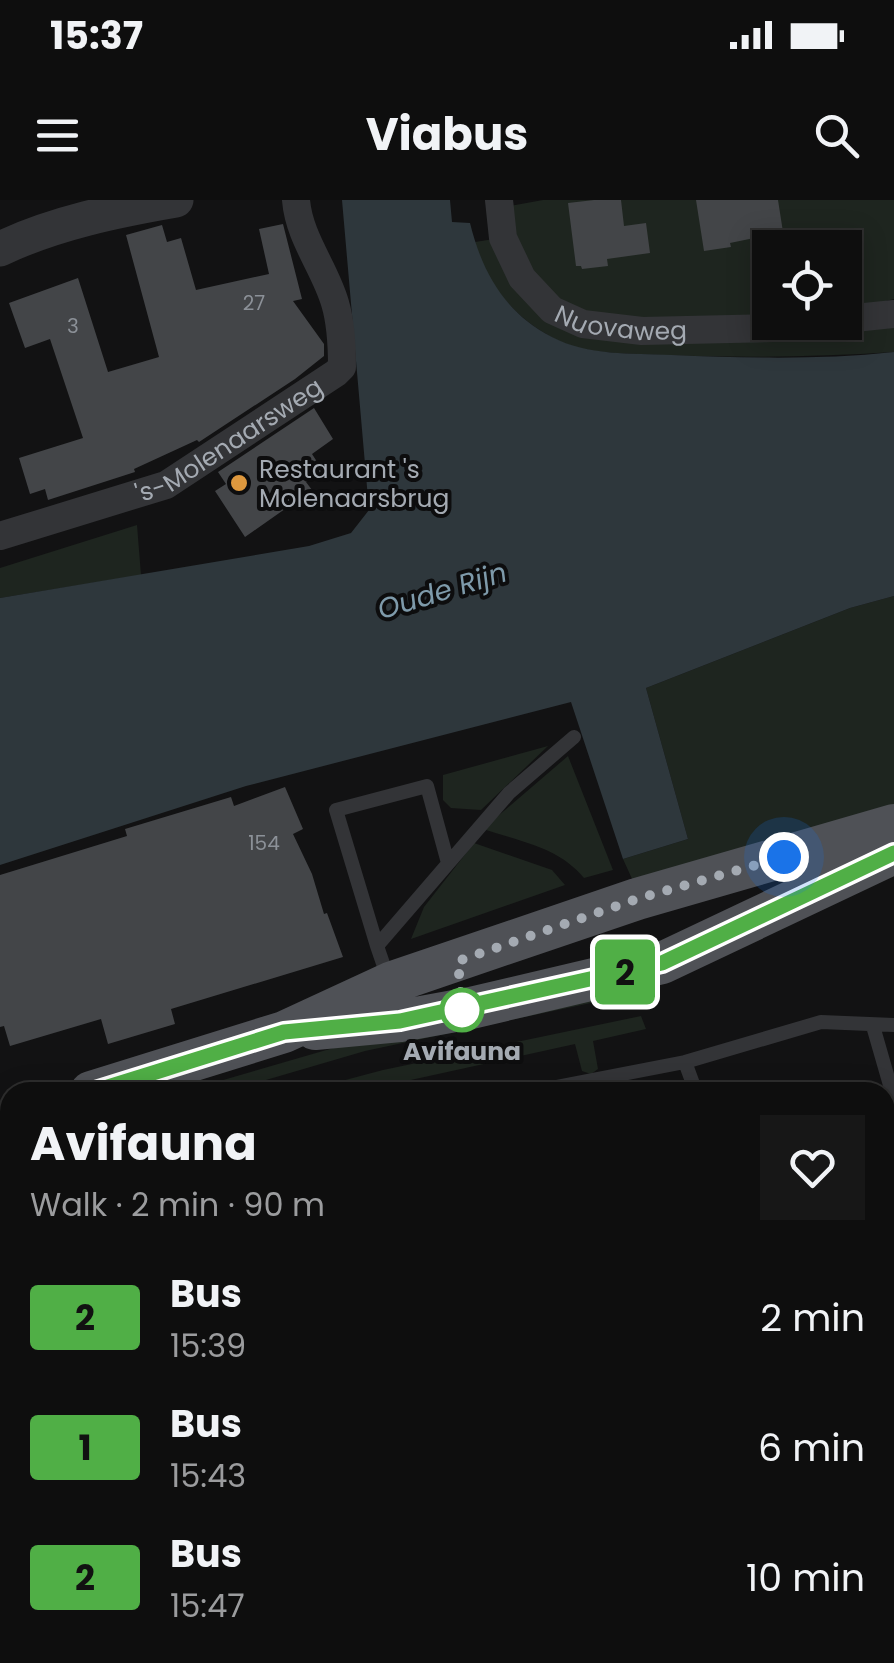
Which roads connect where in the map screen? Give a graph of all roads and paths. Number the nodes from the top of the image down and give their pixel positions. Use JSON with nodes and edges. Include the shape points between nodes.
{"nodes":[{"id":1,"x":176,"y":200,"type":"edge"},
{"id":2,"x":296,"y":200,"type":"edge"},
{"id":3,"x":499,"y":200,"type":"edge"},
{"id":4,"x":0,"y":249,"type":"edge"},
{"id":5,"x":894,"y":314,"type":"edge"},
{"id":6,"x":862,"y":317,"type":"edge"},
{"id":7,"x":752,"y":328,"type":"edge"},
{"id":8,"x":0,"y":536,"type":"edge"},
{"id":9,"x":574,"y":737,"type":"dead end"},
{"id":10,"x":894,"y":825,"type":"edge"},
{"id":11,"x":894,"y":853,"type":"edge"},
{"id":12,"x":448,"y":863,"type":"junction"},
{"id":13,"x":384,"y":964,"type":"junction"},
{"id":14,"x":873,"y":1026,"type":"junction"},
{"id":15,"x":894,"y":1026,"type":"edge"},
{"id":16,"x":284,"y":1032,"type":"junction"},
{"id":17,"x":684,"y":1062,"type":"junction"},
{"id":18,"x":124,"y":1082,"type":"edge"},
{"id":19,"x":581,"y":1082,"type":"edge"},
{"id":20,"x":692,"y":1082,"type":"edge"},
{"id":21,"x":889,"y":1082,"type":"edge"}],
"edges":[{"from":1,"to":4,"type":"street"},
{"from":2,"to":8,"type":"street","name":"'s-Molenaarsweg","via":[[335,304],[342,349],[336,373],[166,485]]},
{"from":3,"to":7,"type":"street","name":"Nuovaweg","via":[[503,238],[522,278],[552,310],[584,324],[642,331]]},
{"from":5,"to":6,"type":"street"},
{"from":9,"to":12,"type":"lane","via":[[509,793]]},
{"from":10,"to":13,"type":"main road"},
{"from":11,"to":16,"type":"main road","via":[[662,963],[400,1021]]},
{"from":12,"to":13,"type":"lane"},
{"from":12,"to":13,"type":"lane","via":[[427,786],[336,810]]},
{"from":13,"to":16,"type":"main road"},
{"from":14,"to":15,"type":"lane"},
{"from":14,"to":17,"type":"lane","via":[[821,1022]]},
{"from":14,"to":21,"type":"lane"},
{"from":16,"to":18,"type":"main road"},
{"from":17,"to":19,"type":"lane"},
{"from":17,"to":20,"type":"lane"}]}
